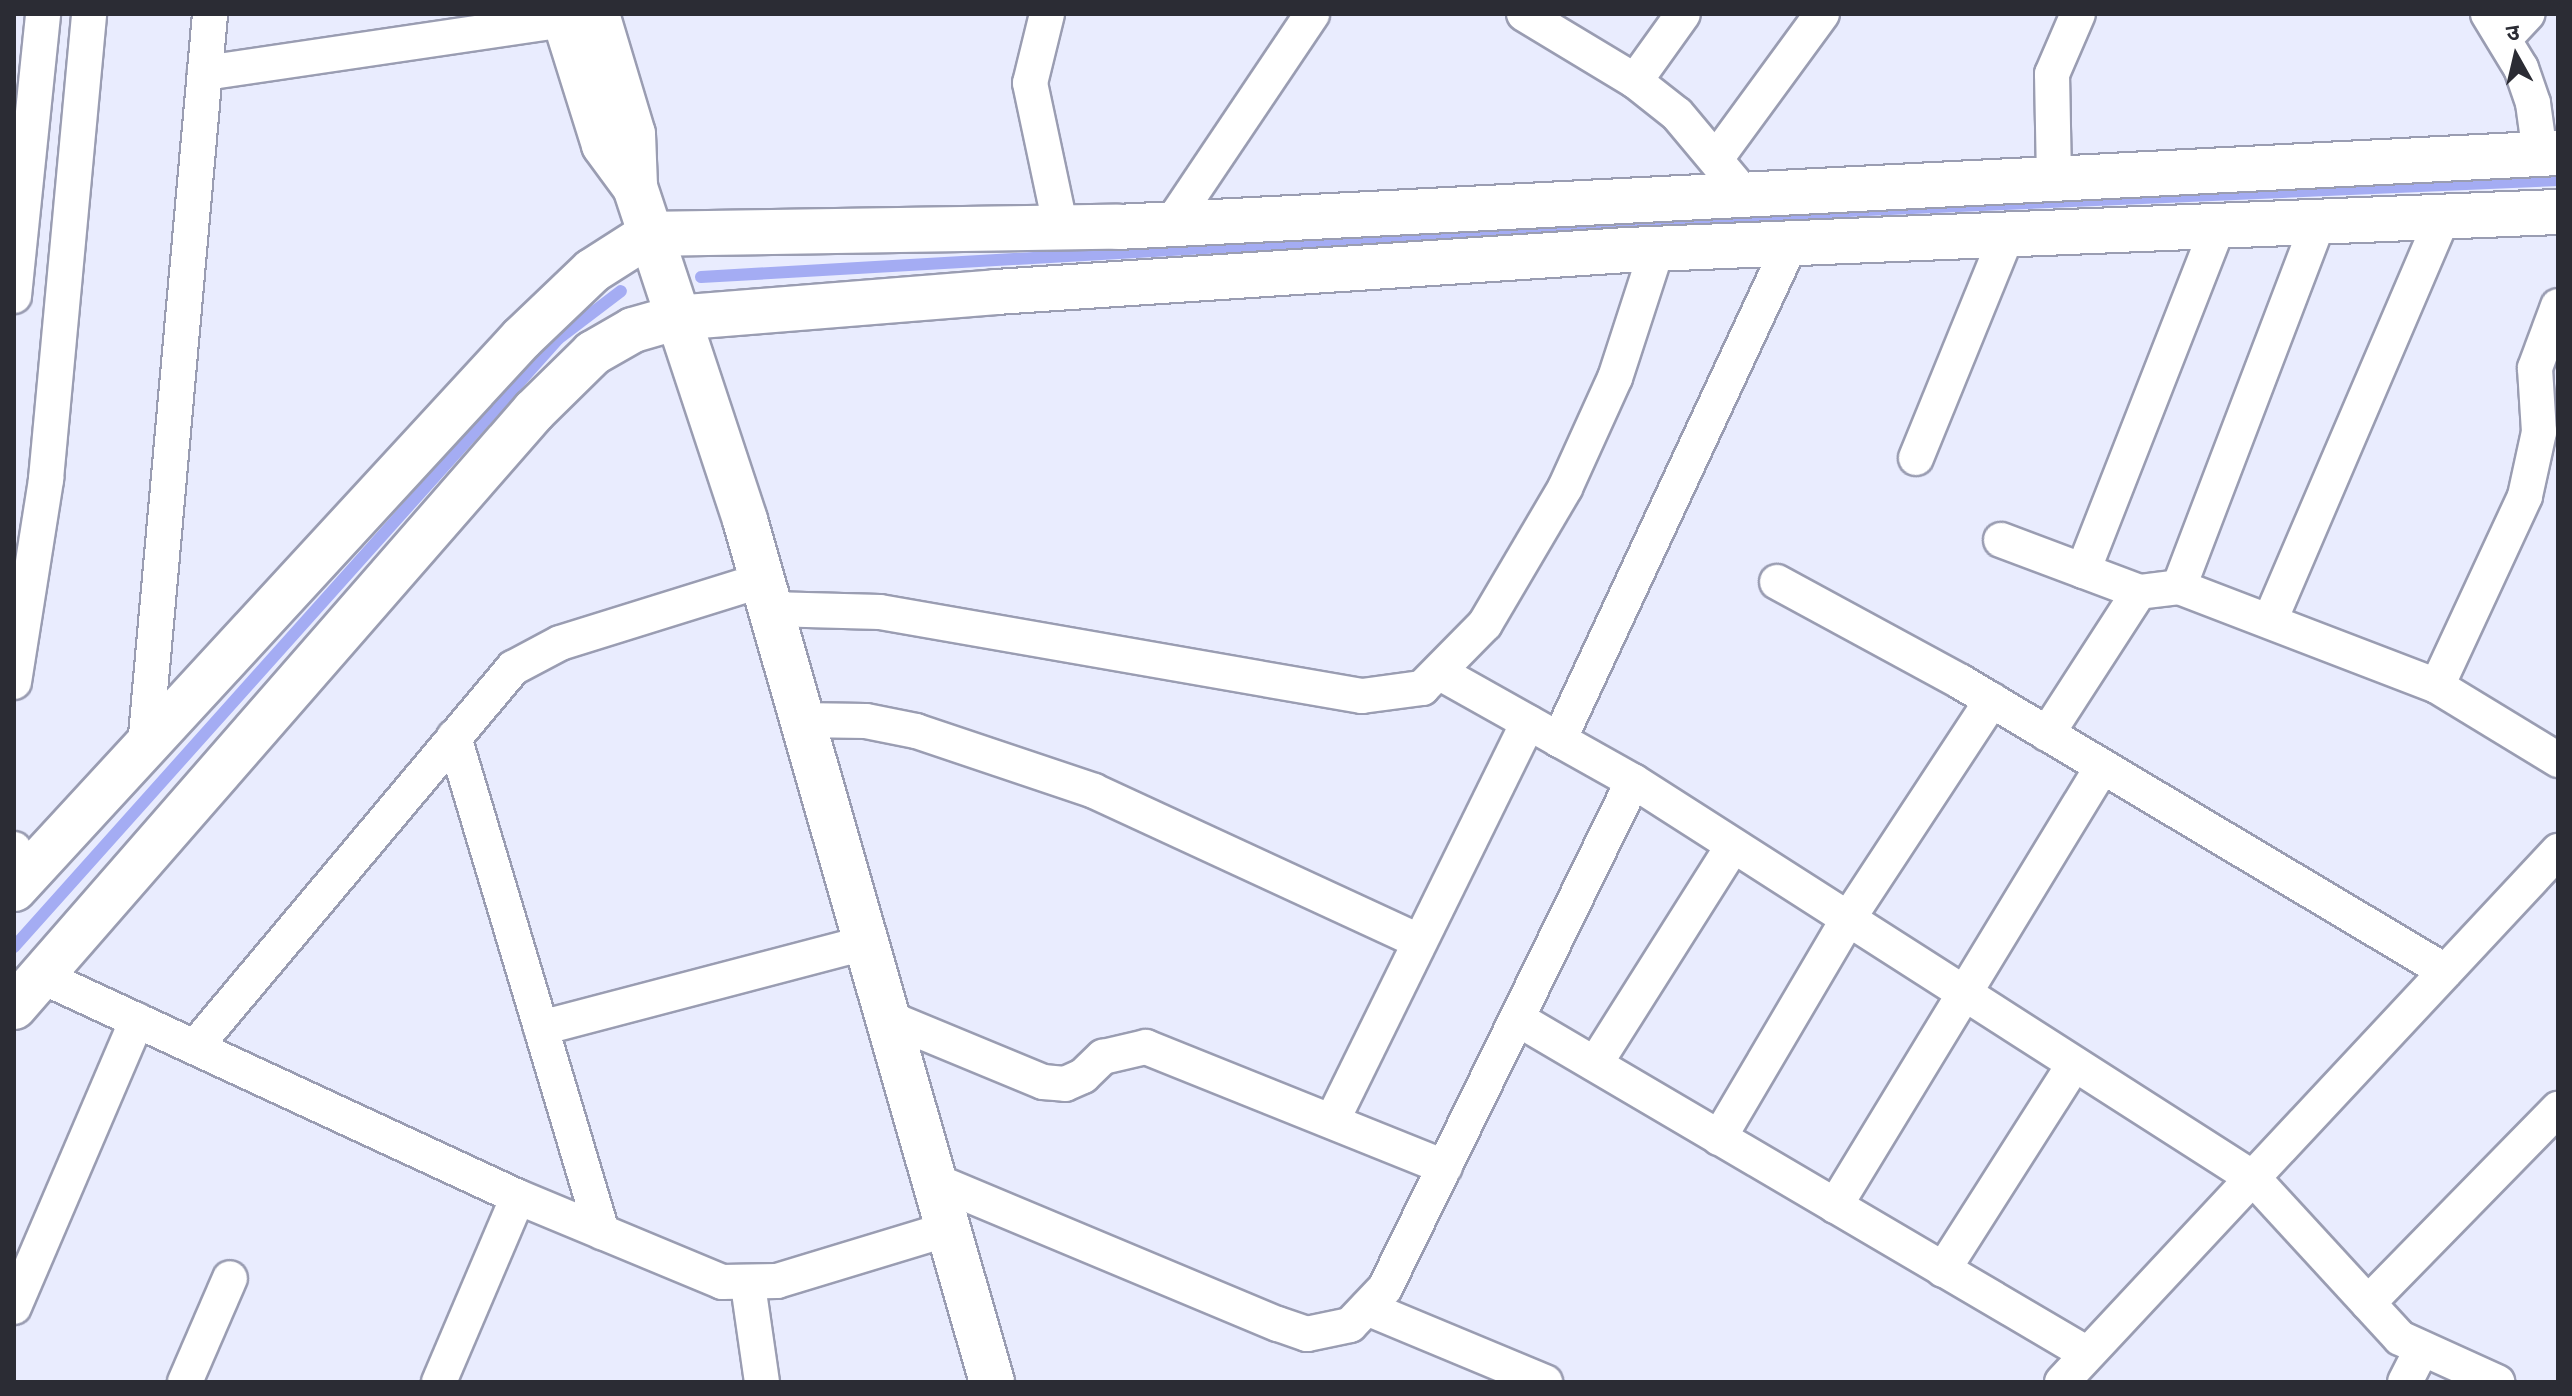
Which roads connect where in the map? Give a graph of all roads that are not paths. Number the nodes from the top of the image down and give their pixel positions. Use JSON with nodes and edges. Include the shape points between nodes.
{"nodes":[{"id":1,"x":43,"y":14,"type":"edge"},
{"id":2,"x":89,"y":14,"type":"edge"},
{"id":3,"x":210,"y":14,"type":"edge"},
{"id":4,"x":1047,"y":14,"type":"edge"},
{"id":5,"x":1312,"y":14,"type":"edge"},
{"id":6,"x":1524,"y":14,"type":"edge"},
{"id":7,"x":1683,"y":14,"type":"edge"},
{"id":8,"x":1822,"y":14,"type":"edge"},
{"id":9,"x":2078,"y":14,"type":"edge"},
{"id":10,"x":575,"y":16,"type":"edge"},
{"id":11,"x":2506,"y":22,"type":"edge"},
{"id":12,"x":205,"y":73,"type":"junction"},
{"id":13,"x":1635,"y":81,"type":"junction"},
{"id":14,"x":24,"y":99,"type":"edge"},
{"id":15,"x":2549,"y":154,"type":"edge"},
{"id":16,"x":1718,"y":156,"type":"junction"},
{"id":17,"x":21,"y":174,"type":"edge"},
{"id":18,"x":2054,"y":178,"type":"junction"},
{"id":19,"x":1743,"y":193,"type":"junction"},
{"id":20,"x":2558,"y":212,"type":"edge"},
{"id":21,"x":2443,"y":216,"type":"junction"},
{"id":22,"x":2319,"y":220,"type":"junction"},
{"id":23,"x":1171,"y":224,"type":"junction"},
{"id":24,"x":2219,"y":224,"type":"junction"},
{"id":25,"x":1061,"y":229,"type":"junction"},
{"id":26,"x":2008,"y":233,"type":"junction"},
{"id":27,"x":650,"y":234,"type":"junction"},
{"id":28,"x":1791,"y":243,"type":"junction"},
{"id":29,"x":1657,"y":249,"type":"junction"},
{"id":30,"x":14,"y":296,"type":"edge"},
{"id":31,"x":2558,"y":306,"type":"edge"},
{"id":32,"x":675,"y":318,"type":"junction"},
{"id":33,"x":1916,"y":458,"type":"dead end"},
{"id":34,"x":2001,"y":540,"type":"dead end"},
{"id":35,"x":2083,"y":571,"type":"junction"},
{"id":36,"x":1777,"y":582,"type":"dead end"},
{"id":37,"x":2179,"y":587,"type":"junction"},
{"id":38,"x":2139,"y":592,"type":"junction"},
{"id":39,"x":766,"y":594,"type":"junction"},
{"id":40,"x":2271,"y":618,"type":"junction"},
{"id":41,"x":1442,"y":674,"type":"junction"},
{"id":42,"x":14,"y":682,"type":"edge"},
{"id":43,"x":2437,"y":686,"type":"junction"},
{"id":44,"x":1992,"y":700,"type":"junction"},
{"id":45,"x":799,"y":720,"type":"junction"},
{"id":46,"x":1528,"y":723,"type":"junction"},
{"id":47,"x":2047,"y":734,"type":"junction"},
{"id":48,"x":454,"y":737,"type":"junction"},
{"id":49,"x":1559,"y":740,"type":"junction"},
{"id":50,"x":145,"y":747,"type":"junction"},
{"id":51,"x":2558,"y":760,"type":"edge"},
{"id":52,"x":2102,"y":767,"type":"junction"},
{"id":53,"x":1633,"y":781,"type":"junction"},
{"id":54,"x":1733,"y":846,"type":"junction"},
{"id":55,"x":2558,"y":851,"type":"edge"},
{"id":56,"x":18,"y":871,"type":"edge"},
{"id":57,"x":1848,"y":919,"type":"junction"},
{"id":58,"x":1418,"y":941,"type":"junction"},
{"id":59,"x":864,"y":943,"type":"junction"},
{"id":60,"x":2445,"y":971,"type":"junction"},
{"id":61,"x":28,"y":992,"type":"edge"},
{"id":62,"x":1964,"y":995,"type":"junction"},
{"id":63,"x":886,"y":1017,"type":"junction"},
{"id":64,"x":1518,"y":1019,"type":"junction"},
{"id":65,"x":137,"y":1020,"type":"junction"},
{"id":66,"x":541,"y":1028,"type":"junction"},
{"id":67,"x":195,"y":1047,"type":"junction"},
{"id":68,"x":1595,"y":1064,"type":"junction"},
{"id":69,"x":2074,"y":1064,"type":"junction"},
{"id":70,"x":2558,"y":1109,"type":"edge"},
{"id":71,"x":1332,"y":1121,"type":"junction"},
{"id":72,"x":1719,"y":1138,"type":"junction"},
{"id":73,"x":1445,"y":1167,"type":"junction"},
{"id":74,"x":2253,"y":1178,"type":"junction"},
{"id":75,"x":933,"y":1180,"type":"junction"},
{"id":76,"x":518,"y":1197,"type":"junction"},
{"id":77,"x":1835,"y":1206,"type":"junction"},
{"id":78,"x":948,"y":1229,"type":"junction"},
{"id":79,"x":602,"y":1232,"type":"junction"},
{"id":80,"x":1943,"y":1270,"type":"junction"},
{"id":81,"x":230,"y":1278,"type":"dead end"},
{"id":82,"x":748,"y":1285,"type":"junction"},
{"id":83,"x":2368,"y":1303,"type":"junction"},
{"id":84,"x":14,"y":1307,"type":"edge"},
{"id":85,"x":1367,"y":1308,"type":"junction"},
{"id":86,"x":2421,"y":1350,"type":"junction"},
{"id":87,"x":2086,"y":1353,"type":"junction"},
{"id":88,"x":185,"y":1382,"type":"edge"},
{"id":89,"x":439,"y":1382,"type":"edge"},
{"id":90,"x":762,"y":1382,"type":"edge"},
{"id":91,"x":992,"y":1382,"type":"edge"},
{"id":92,"x":1545,"y":1382,"type":"edge"},
{"id":93,"x":2062,"y":1382,"type":"edge"},
{"id":94,"x":2405,"y":1382,"type":"edge"},
{"id":95,"x":2497,"y":1382,"type":"edge"}],
"edges":[{"from":1,"to":14,"type":"street"},
{"from":2,"to":42,"type":"street","via":[[46,479]]},
{"from":3,"to":12,"type":"street"},
{"from":4,"to":25,"type":"street","via":[[1030,83]]},
{"from":5,"to":23,"type":"street"},
{"from":6,"to":13,"type":"street"},
{"from":7,"to":13,"type":"street"},
{"from":8,"to":16,"type":"street"},
{"from":9,"to":18,"type":"street","via":[[2052,74]]},
{"from":10,"to":12,"type":"street"},
{"from":10,"to":27,"type":"street","via":[[633,134],[635,187]]},
{"from":11,"to":15,"type":"street"},
{"from":12,"to":50,"type":"street"},
{"from":13,"to":16,"type":"street"},
{"from":14,"to":17,"type":"street"},
{"from":15,"to":18,"type":"street"},
{"from":16,"to":19,"type":"street"},
{"from":17,"to":30,"type":"street"},
{"from":18,"to":19,"type":"street"},
{"from":19,"to":23,"type":"street"},
{"from":20,"to":21,"type":"street"},
{"from":21,"to":22,"type":"street"},
{"from":21,"to":40,"type":"street"},
{"from":22,"to":24,"type":"street"},
{"from":22,"to":37,"type":"street"},
{"from":23,"to":25,"type":"street"},
{"from":24,"to":26,"type":"street"},
{"from":24,"to":35,"type":"street"},
{"from":25,"to":27,"type":"street"},
{"from":26,"to":28,"type":"street"},
{"from":26,"to":33,"type":"street"},
{"from":27,"to":32,"type":"street"},
{"from":27,"to":50,"type":"street","via":[[592,271],[522,338]]},
{"from":28,"to":29,"type":"street"},
{"from":28,"to":49,"type":"street"},
{"from":29,"to":32,"type":"street"},
{"from":29,"to":41,"type":"street","via":[[1615,378],[1565,488],[1485,624]]},
{"from":31,"to":43,"type":"street","via":[[2535,368],[2539,432],[2525,496]]},
{"from":32,"to":39,"type":"street","via":[[705,389]]},
{"from":32,"to":61,"type":"street","via":[[633,330],[593,353],[534,411]]},
{"from":34,"to":35,"type":"street"},
{"from":35,"to":38,"type":"street"},
{"from":36,"to":44,"type":"street"},
{"from":37,"to":38,"type":"street"},
{"from":37,"to":40,"type":"street"},
{"from":38,"to":47,"type":"street"},
{"from":39,"to":41,"type":"street","via":[[1362,696],[1422,688]]},
{"from":39,"to":45,"type":"street"},
{"from":39,"to":48,"type":"street","via":[[533,653],[513,668]]},
{"from":40,"to":43,"type":"street"},
{"from":41,"to":46,"type":"street"},
{"from":43,"to":51,"type":"street"},
{"from":44,"to":47,"type":"street"},
{"from":44,"to":57,"type":"street"},
{"from":45,"to":58,"type":"street","via":[[866,721],[916,731],[1094,791]]},
{"from":45,"to":59,"type":"street"},
{"from":46,"to":49,"type":"street"},
{"from":46,"to":58,"type":"street"},
{"from":47,"to":52,"type":"street"},
{"from":48,"to":66,"type":"street"},
{"from":48,"to":67,"type":"street"},
{"from":49,"to":53,"type":"street"},
{"from":50,"to":56,"type":"street"},
{"from":52,"to":60,"type":"street"},
{"from":52,"to":62,"type":"street"},
{"from":53,"to":54,"type":"street"},
{"from":53,"to":64,"type":"street"},
{"from":54,"to":57,"type":"street"},
{"from":54,"to":68,"type":"street"},
{"from":55,"to":60,"type":"street"},
{"from":57,"to":62,"type":"street"},
{"from":57,"to":72,"type":"street"},
{"from":58,"to":71,"type":"street"},
{"from":59,"to":63,"type":"street"},
{"from":59,"to":66,"type":"street"},
{"from":60,"to":74,"type":"street"},
{"from":61,"to":65,"type":"street"},
{"from":62,"to":69,"type":"street"},
{"from":62,"to":77,"type":"street"},
{"from":63,"to":71,"type":"street","via":[[1043,1082],[1065,1084],[1122,1048],[1146,1047]]},
{"from":63,"to":75,"type":"street"},
{"from":64,"to":68,"type":"street"},
{"from":64,"to":73,"type":"street"},
{"from":65,"to":67,"type":"street"},
{"from":65,"to":84,"type":"street"},
{"from":66,"to":79,"type":"street"},
{"from":67,"to":76,"type":"street"},
{"from":68,"to":72,"type":"street"},
{"from":69,"to":74,"type":"street"},
{"from":69,"to":80,"type":"street"},
{"from":70,"to":83,"type":"street"},
{"from":71,"to":73,"type":"street"},
{"from":72,"to":77,"type":"street"},
{"from":73,"to":85,"type":"street","via":[[1385,1288]]},
{"from":74,"to":83,"type":"street"},
{"from":74,"to":87,"type":"street"},
{"from":75,"to":78,"type":"street"},
{"from":75,"to":85,"type":"street","via":[[1307,1334],[1350,1325]]},
{"from":76,"to":79,"type":"street"},
{"from":76,"to":89,"type":"street"},
{"from":77,"to":80,"type":"street"},
{"from":78,"to":82,"type":"street"},
{"from":78,"to":91,"type":"street"},
{"from":79,"to":82,"type":"street","via":[[722,1282]]},
{"from":80,"to":87,"type":"street"},
{"from":81,"to":88,"type":"street"},
{"from":82,"to":90,"type":"street"},
{"from":83,"to":86,"type":"street","via":[[2391,1331]]},
{"from":85,"to":92,"type":"street"},
{"from":86,"to":94,"type":"street"},
{"from":86,"to":95,"type":"street"},
{"from":87,"to":93,"type":"street"}]}
